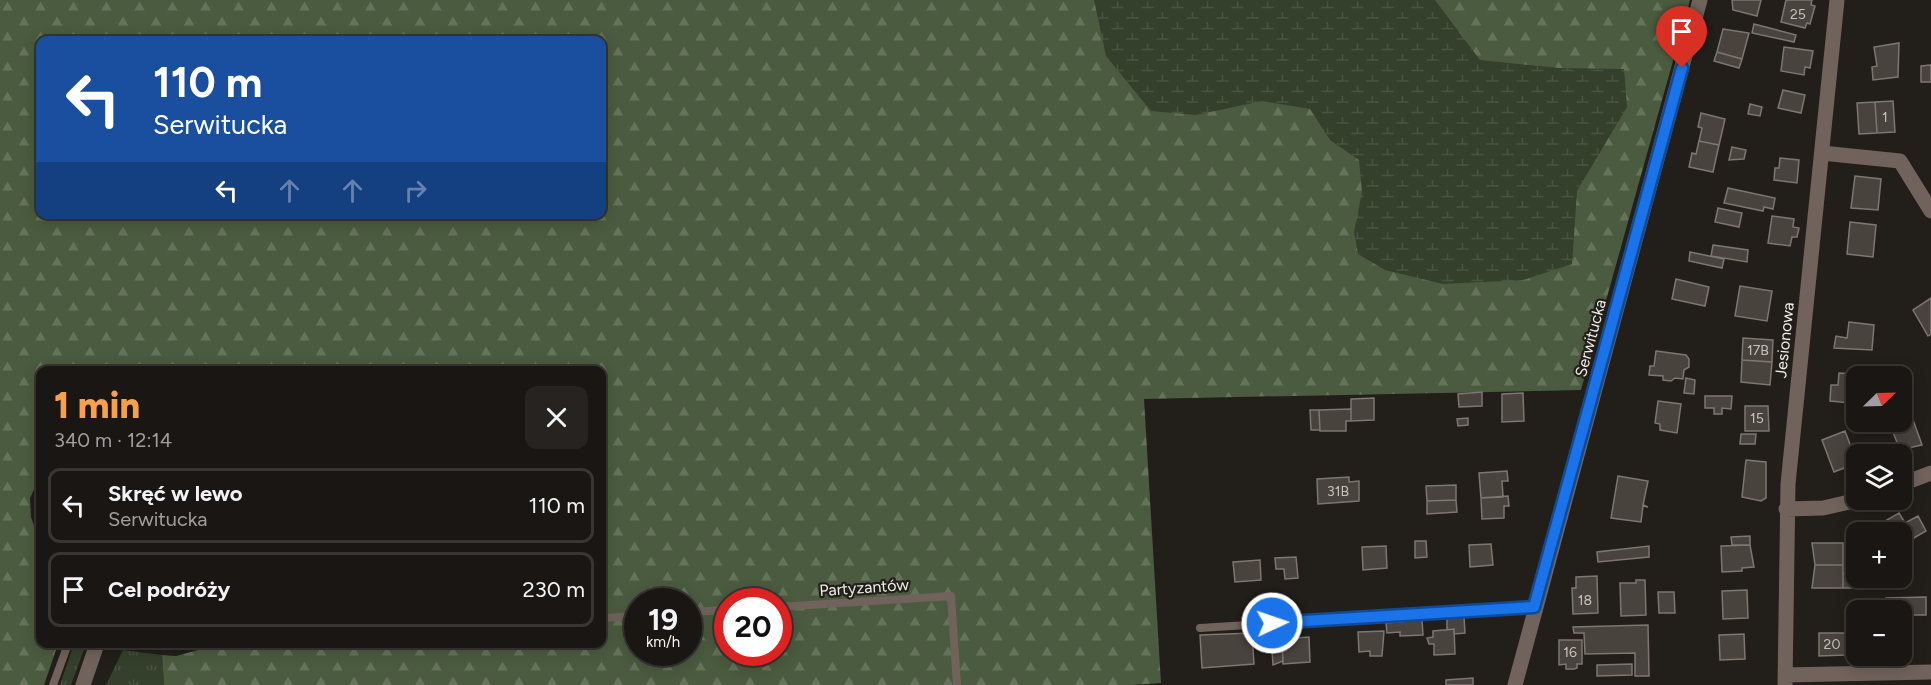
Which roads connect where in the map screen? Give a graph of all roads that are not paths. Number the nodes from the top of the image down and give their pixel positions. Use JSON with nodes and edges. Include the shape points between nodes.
{"nodes":[{"id":1,"x":1700,"y":0,"type":"edge"},
{"id":2,"x":1837,"y":0,"type":"edge"},
{"id":3,"x":1822,"y":153,"type":"junction"},
{"id":4,"x":1931,"y":211,"type":"edge"},
{"id":5,"x":1931,"y":473,"type":"edge"},
{"id":6,"x":1912,"y":480,"type":"edge"},
{"id":7,"x":1846,"y":503,"type":"edge"},
{"id":8,"x":1786,"y":509,"type":"junction"},
{"id":9,"x":792,"y":606,"type":"edge"},
{"id":10,"x":1534,"y":607,"type":"junction"},
{"id":11,"x":624,"y":617,"type":"edge"},
{"id":12,"x":606,"y":618,"type":"edge"},
{"id":13,"x":1200,"y":627,"type":"dead end"},
{"id":14,"x":67,"y":648,"type":"edge"},
{"id":15,"x":96,"y":648,"type":"edge"},
{"id":16,"x":1931,"y":672,"type":"edge"},
{"id":17,"x":1785,"y":680,"type":"edge"},
{"id":18,"x":53,"y":685,"type":"edge"},
{"id":19,"x":83,"y":685,"type":"edge"},
{"id":20,"x":957,"y":685,"type":"edge"},
{"id":21,"x":1515,"y":685,"type":"edge"}],
"edges":[{"from":1,"to":10,"type":"street","name":"Serwitucka"},
{"from":2,"to":3,"type":"street","name":"Jesionowa"},
{"from":3,"to":4,"type":"street","via":[[1900,161]]},
{"from":3,"to":8,"type":"street","name":"Jesionowa"},
{"from":5,"to":6,"type":"street"},
{"from":7,"to":8,"type":"street"},
{"from":8,"to":17,"type":"street","name":"Jesionowa"},
{"from":9,"to":20,"type":"lane","name":"Partyzantów","via":[[951,596]]},
{"from":10,"to":13,"type":"lane"},
{"from":10,"to":21,"type":"street","name":"Serwitucka"},
{"from":11,"to":12,"type":"lane"},
{"from":14,"to":18,"type":"lane"},
{"from":15,"to":19,"type":"street"},
{"from":16,"to":17,"type":"street"}]}
